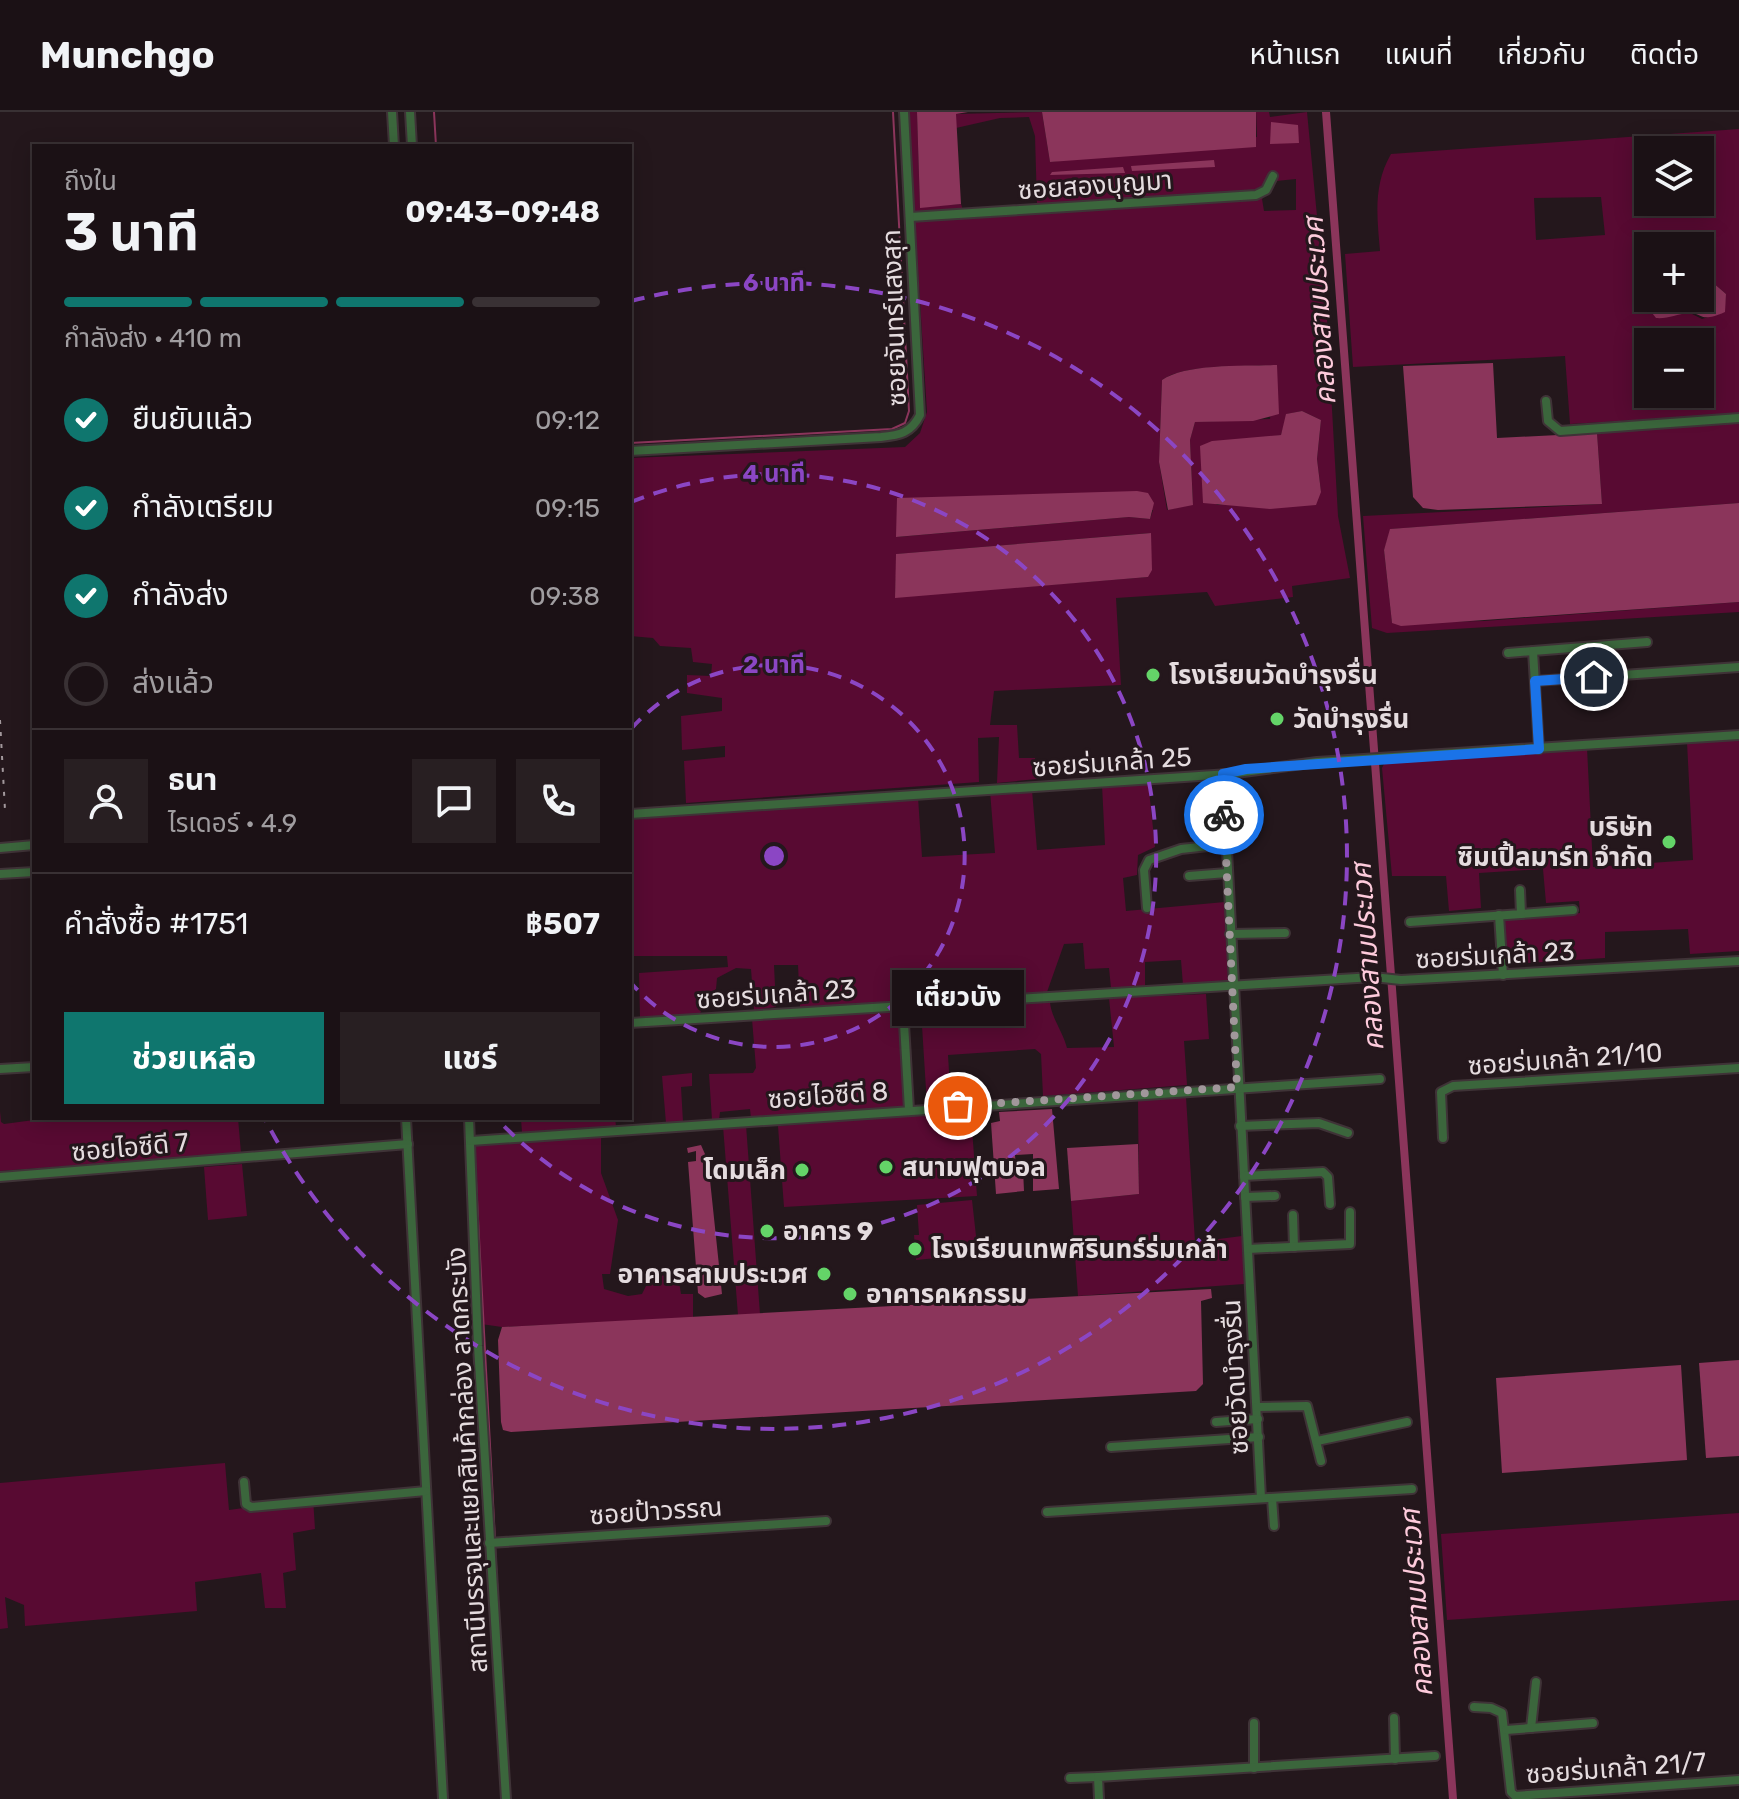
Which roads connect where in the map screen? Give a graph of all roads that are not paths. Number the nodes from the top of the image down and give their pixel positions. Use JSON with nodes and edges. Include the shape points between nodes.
{"nodes":[{"id":1,"x":392,"y":112,"type":"edge"},
{"id":2,"x":410,"y":112,"type":"edge"},
{"id":3,"x":904,"y":112,"type":"edge"},
{"id":4,"x":394,"y":144,"type":"edge"},
{"id":5,"x":412,"y":144,"type":"edge"},
{"id":6,"x":1273,"y":176,"type":"dead end"},
{"id":7,"x":910,"y":217,"type":"junction"},
{"id":8,"x":1546,"y":401,"type":"dead end"},
{"id":9,"x":1739,"y":418,"type":"edge"},
{"id":10,"x":632,"y":451,"type":"edge"},
{"id":11,"x":1647,"y":642,"type":"dead end"},
{"id":12,"x":1533,"y":651,"type":"junction"},
{"id":13,"x":1508,"y":653,"type":"dead end"},
{"id":14,"x":1739,"y":667,"type":"edge"},
{"id":15,"x":1535,"y":681,"type":"junction"},
{"id":16,"x":1739,"y":735,"type":"edge"},
{"id":17,"x":1539,"y":749,"type":"junction"},
{"id":18,"x":1223,"y":774,"type":"junction"},
{"id":19,"x":632,"y":814,"type":"edge"},
{"id":20,"x":1226,"y":844,"type":"junction"},
{"id":21,"x":32,"y":845,"type":"edge"},
{"id":22,"x":0,"y":848,"type":"edge"},
{"id":23,"x":32,"y":872,"type":"edge"},
{"id":24,"x":1227,"y":873,"type":"junction"},
{"id":25,"x":0,"y":874,"type":"edge"},
{"id":26,"x":1189,"y":876,"type":"dead end"},
{"id":27,"x":1520,"y":890,"type":"dead end"},
{"id":28,"x":1147,"y":908,"type":"dead end"},
{"id":29,"x":1573,"y":910,"type":"dead end"},
{"id":30,"x":1521,"y":914,"type":"junction"},
{"id":31,"x":1499,"y":915,"type":"junction"},
{"id":32,"x":1410,"y":922,"type":"dead end"},
{"id":33,"x":1285,"y":933,"type":"dead end"},
{"id":34,"x":1230,"y":934,"type":"junction"},
{"id":35,"x":1739,"y":961,"type":"edge"},
{"id":36,"x":1503,"y":975,"type":"junction"},
{"id":37,"x":1232,"y":986,"type":"junction"},
{"id":38,"x":903,"y":1006,"type":"junction"},
{"id":39,"x":632,"y":1023,"type":"edge"},
{"id":40,"x":32,"y":1067,"type":"edge"},
{"id":41,"x":1739,"y":1068,"type":"edge"},
{"id":42,"x":0,"y":1069,"type":"edge"},
{"id":43,"x":1380,"y":1079,"type":"dead end"},
{"id":44,"x":1237,"y":1087,"type":"junction"},
{"id":45,"x":909,"y":1110,"type":"junction"},
{"id":46,"x":406,"y":1120,"type":"edge"},
{"id":47,"x":469,"y":1120,"type":"edge"},
{"id":48,"x":1240,"y":1126,"type":"junction"},
{"id":49,"x":1348,"y":1133,"type":"dead end"},
{"id":50,"x":1443,"y":1138,"type":"dead end"},
{"id":51,"x":473,"y":1141,"type":"junction"},
{"id":52,"x":408,"y":1144,"type":"junction"},
{"id":53,"x":1244,"y":1176,"type":"junction"},
{"id":54,"x":0,"y":1177,"type":"edge"},
{"id":55,"x":1275,"y":1196,"type":"dead end"},
{"id":56,"x":1245,"y":1197,"type":"junction"},
{"id":57,"x":1330,"y":1204,"type":"dead end"},
{"id":58,"x":1350,"y":1212,"type":"dead end"},
{"id":59,"x":1293,"y":1215,"type":"dead end"},
{"id":60,"x":1294,"y":1247,"type":"junction"},
{"id":61,"x":1248,"y":1249,"type":"junction"},
{"id":62,"x":1257,"y":1407,"type":"junction"},
{"id":63,"x":1258,"y":1419,"type":"junction"},
{"id":64,"x":1216,"y":1422,"type":"dead end"},
{"id":65,"x":1407,"y":1422,"type":"dead end"},
{"id":66,"x":1259,"y":1437,"type":"junction"},
{"id":67,"x":1317,"y":1441,"type":"junction"},
{"id":68,"x":1111,"y":1447,"type":"dead end"},
{"id":69,"x":1321,"y":1461,"type":"dead end"},
{"id":70,"x":244,"y":1482,"type":"dead end"},
{"id":71,"x":1412,"y":1489,"type":"dead end"},
{"id":72,"x":426,"y":1491,"type":"junction"},
{"id":73,"x":1261,"y":1498,"type":"junction"},
{"id":74,"x":1272,"y":1498,"type":"junction"},
{"id":75,"x":1047,"y":1512,"type":"dead end"},
{"id":76,"x":826,"y":1521,"type":"dead end"},
{"id":77,"x":1274,"y":1526,"type":"dead end"},
{"id":78,"x":489,"y":1543,"type":"junction"},
{"id":79,"x":1536,"y":1682,"type":"dead end"},
{"id":80,"x":1474,"y":1707,"type":"dead end"},
{"id":81,"x":1394,"y":1718,"type":"dead end"},
{"id":82,"x":1254,"y":1723,"type":"dead end"},
{"id":83,"x":1593,"y":1723,"type":"dead end"},
{"id":84,"x":1531,"y":1728,"type":"junction"},
{"id":85,"x":1506,"y":1730,"type":"junction"},
{"id":86,"x":1435,"y":1756,"type":"dead end"},
{"id":87,"x":1395,"y":1759,"type":"junction"},
{"id":88,"x":1254,"y":1768,"type":"junction"},
{"id":89,"x":1098,"y":1777,"type":"junction"},
{"id":90,"x":1070,"y":1778,"type":"dead end"},
{"id":91,"x":1739,"y":1780,"type":"edge"},
{"id":92,"x":1515,"y":1797,"type":"edge"},
{"id":93,"x":443,"y":1799,"type":"edge"},
{"id":94,"x":506,"y":1799,"type":"edge"},
{"id":95,"x":1099,"y":1799,"type":"edge"}],
"edges":[{"from":1,"to":4,"type":"street"},
{"from":2,"to":5,"type":"street"},
{"from":3,"to":7,"type":"street","name":"ซอยจันทร์แสงสุก"},
{"from":6,"to":7,"type":"street","name":"ซอยสองบุญมา","via":[[1266,190],[1256,195]]},
{"from":7,"to":10,"type":"street","name":"ซอยจันทร์แสงสุก","via":[[920,415],[908,431],[881,437]]},
{"from":8,"to":9,"type":"street","via":[[1550,426],[1560,431]]},
{"from":11,"to":12,"type":"street"},
{"from":12,"to":13,"type":"street"},
{"from":12,"to":15,"type":"street"},
{"from":14,"to":15,"type":"street"},
{"from":15,"to":17,"type":"street"},
{"from":16,"to":17,"type":"street","name":"ซอยร่มเกล้า 25"},
{"from":17,"to":18,"type":"street","name":"ซอยร่มเกล้า 25"},
{"from":18,"to":19,"type":"street","name":"ซอยร่มเกล้า 25"},
{"from":18,"to":20,"type":"street","name":"ซอยวัดบำรุงรื่น"},
{"from":20,"to":24,"type":"street","name":"ซอยวัดบำรุงรื่น"},
{"from":20,"to":28,"type":"street","via":[[1181,849],[1149,860],[1144,870]]},
{"from":21,"to":22,"type":"street"},
{"from":23,"to":25,"type":"street"},
{"from":24,"to":26,"type":"street"},
{"from":24,"to":34,"type":"street","name":"ซอยวัดบำรุงรื่น"},
{"from":27,"to":30,"type":"street"},
{"from":29,"to":30,"type":"street"},
{"from":30,"to":31,"type":"street"},
{"from":31,"to":32,"type":"street"},
{"from":31,"to":36,"type":"street"},
{"from":33,"to":34,"type":"street"},
{"from":34,"to":37,"type":"street","name":"ซอยวัดบำรุงรื่น"},
{"from":35,"to":36,"type":"street","name":"ซอยร่มเกล้า 23"},
{"from":36,"to":37,"type":"street","name":"ซอยร่มเกล้า 23"},
{"from":37,"to":38,"type":"street","name":"ซอยร่มเกล้า 23"},
{"from":37,"to":44,"type":"street","name":"ซอยวัดบำรุงรื่น"},
{"from":38,"to":39,"type":"street","name":"ซอยร่มเกล้า 23"},
{"from":38,"to":45,"type":"street"},
{"from":40,"to":42,"type":"street"},
{"from":41,"to":50,"type":"street","name":"ซอยร่มเกล้า 21/10","via":[[1453,1086],[1441,1092]]},
{"from":43,"to":44,"type":"street","name":"ซอยไอซีดี 8"},
{"from":44,"to":45,"type":"street","name":"ซอยไอซีดี 8"},
{"from":44,"to":48,"type":"street","name":"ซอยวัดบำรุงรื่น"},
{"from":45,"to":51,"type":"street","name":"ซอยไอซีดี 8"},
{"from":46,"to":52,"type":"street","name":"สถานีบรรจุและแยกสินค้ากล่อง ลาดกระบัง"},
{"from":47,"to":51,"type":"street","name":"สถานีบรรจุและแยกสินค้ากล่อง ลาดกระบัง"},
{"from":48,"to":49,"type":"street","via":[[1319,1123]]},
{"from":48,"to":53,"type":"street","name":"ซอยวัดบำรุงรื่น"},
{"from":51,"to":78,"type":"street","name":"สถานีบรรจุและแยกสินค้ากล่อง ลาดกระบัง"},
{"from":52,"to":54,"type":"street","name":"ซอยไอซีดี 7"},
{"from":52,"to":72,"type":"street","name":"สถานีบรรจุและแยกสินค้ากล่อง ลาดกระบัง"},
{"from":53,"to":56,"type":"street","name":"ซอยวัดบำรุงรื่น"},
{"from":53,"to":57,"type":"street","via":[[1323,1172]]},
{"from":55,"to":56,"type":"street"},
{"from":56,"to":61,"type":"street","name":"ซอยวัดบำรุงรื่น"},
{"from":58,"to":60,"type":"street","via":[[1350,1244]]},
{"from":59,"to":60,"type":"street"},
{"from":60,"to":61,"type":"street"},
{"from":61,"to":62,"type":"street","name":"ซอยวัดบำรุงรื่น"},
{"from":62,"to":63,"type":"street","name":"ซอยวัดบำรุงรื่น"},
{"from":62,"to":67,"type":"street","via":[[1307,1406]]},
{"from":63,"to":64,"type":"street"},
{"from":63,"to":66,"type":"street","name":"ซอยวัดบำรุงรื่น"},
{"from":65,"to":67,"type":"street"},
{"from":66,"to":68,"type":"street"},
{"from":66,"to":73,"type":"street","name":"ซอยวัดบำรุงรื่น"},
{"from":67,"to":69,"type":"street"},
{"from":70,"to":72,"type":"street","via":[[246,1504],[251,1507]]},
{"from":71,"to":74,"type":"street"},
{"from":72,"to":93,"type":"street","name":"สถานีบรรจุและแยกสินค้ากล่อง ลาดกระบัง"},
{"from":73,"to":74,"type":"street"},
{"from":73,"to":75,"type":"street"},
{"from":74,"to":77,"type":"street"},
{"from":76,"to":78,"type":"street","name":"ซอยป้าวรรณ"},
{"from":78,"to":94,"type":"street","name":"สถานีบรรจุและแยกสินค้ากล่อง ลาดกระบัง"},
{"from":79,"to":84,"type":"street"},
{"from":80,"to":85,"type":"street","name":"ซอยร่มเกล้า 21/7","via":[[1499,1711]]},
{"from":81,"to":87,"type":"street"},
{"from":82,"to":88,"type":"street"},
{"from":83,"to":84,"type":"street"},
{"from":84,"to":85,"type":"street"},
{"from":85,"to":92,"type":"street","name":"ซอยร่มเกล้า 21/7"},
{"from":86,"to":87,"type":"street"},
{"from":87,"to":88,"type":"street"},
{"from":88,"to":89,"type":"street"},
{"from":89,"to":90,"type":"street"},
{"from":89,"to":95,"type":"street"},
{"from":91,"to":92,"type":"street","name":"ซอยร่มเกล้า 21/7"}]}
